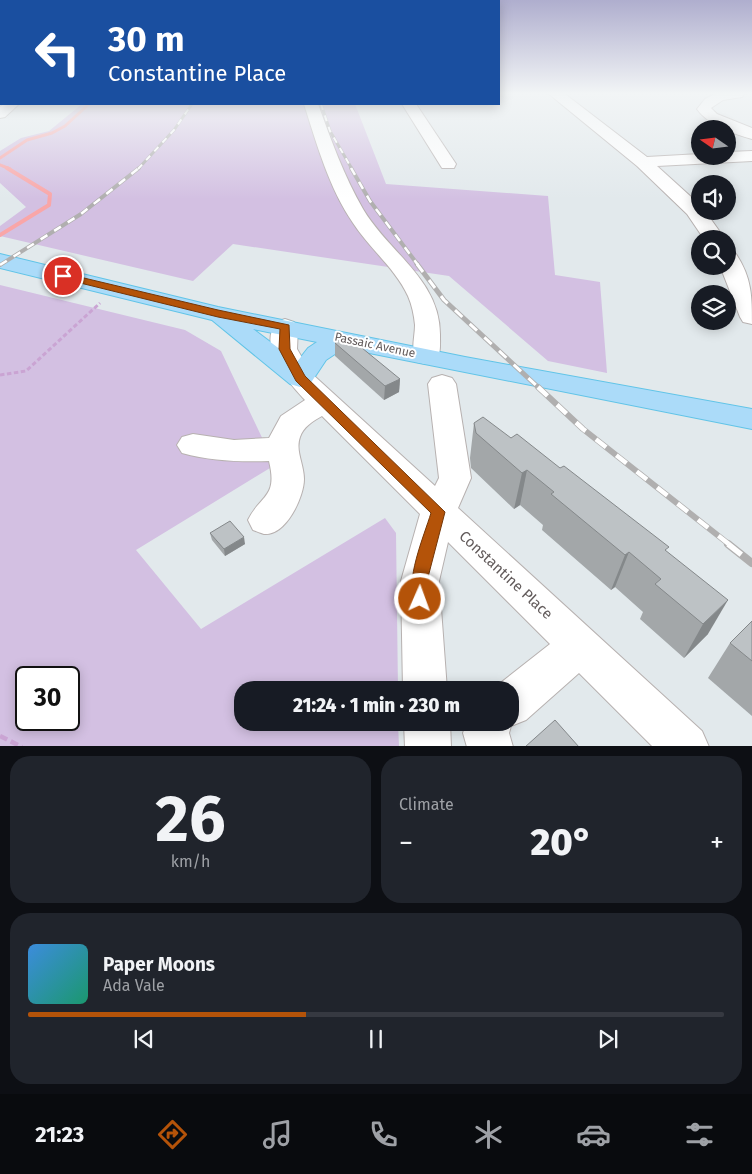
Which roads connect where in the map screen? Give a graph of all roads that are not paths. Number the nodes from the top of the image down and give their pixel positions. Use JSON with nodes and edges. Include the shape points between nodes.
{"nodes":[{"id":1,"x":319,"y":129,"type":"edge"},
{"id":2,"x":425,"y":129,"type":"edge"},
{"id":3,"x":601,"y":129,"type":"edge"},
{"id":4,"x":740,"y":129,"type":"edge"},
{"id":5,"x":752,"y":134,"type":"edge"},
{"id":6,"x":752,"y":156,"type":"edge"},
{"id":7,"x":643,"y":162,"type":"junction"},
{"id":8,"x":448,"y":164,"type":"dead end"},
{"id":9,"x":709,"y":230,"type":"edge"},
{"id":10,"x":0,"y":261,"type":"edge"},
{"id":11,"x":735,"y":275,"type":"edge"},
{"id":12,"x":218,"y":314,"type":"junction"},
{"id":13,"x":752,"y":317,"type":"edge"},
{"id":14,"x":285,"y":327,"type":"junction"},
{"id":15,"x":341,"y":338,"type":"junction"},
{"id":16,"x":426,"y":356,"type":"junction"},
{"id":17,"x":442,"y":384,"type":"dead end"},
{"id":18,"x":313,"y":390,"type":"junction"},
{"id":19,"x":752,"y":419,"type":"edge"},
{"id":20,"x":193,"y":444,"type":"dead end"},
{"id":21,"x":281,"y":449,"type":"junction"},
{"id":22,"x":438,"y":512,"type":"junction"},
{"id":23,"x":265,"y":520,"type":"dead end"},
{"id":24,"x":581,"y":645,"type":"junction"},
{"id":25,"x":425,"y":681,"type":"edge"},
{"id":26,"x":519,"y":697,"type":"edge"},
{"id":27,"x":427,"y":731,"type":"edge"},
{"id":28,"x":487,"y":731,"type":"edge"},
{"id":29,"x":428,"y":746,"type":"edge"},
{"id":30,"x":490,"y":746,"type":"edge"},
{"id":31,"x":686,"y":746,"type":"edge"}],
"edges":[{"from":1,"to":16,"type":"street","via":[[355,212],[422,301],[427,322]]},
{"from":2,"to":8,"type":"street"},
{"from":3,"to":7,"type":"street"},
{"from":4,"to":5,"type":"street"},
{"from":6,"to":7,"type":"street"},
{"from":7,"to":9,"type":"street","via":[[694,210]]},
{"from":10,"to":12,"type":"main road","name":"Passaic Avenue"},
{"from":11,"to":13,"type":"street"},
{"from":12,"to":14,"type":"main road","name":"Passaic Avenue"},
{"from":12,"to":18,"type":"main road"},
{"from":14,"to":15,"type":"main road","name":"Passaic Avenue"},
{"from":14,"to":18,"type":"street","name":"Constantine Place","via":[[284,349]]},
{"from":15,"to":16,"type":"main road","name":"Passaic Avenue"},
{"from":15,"to":18,"type":"main road","via":[[317,354]]},
{"from":16,"to":19,"type":"main road","name":"Passaic Avenue"},
{"from":17,"to":22,"type":"street","via":[[455,478]]},
{"from":18,"to":21,"type":"street","via":[[285,434]]},
{"from":18,"to":22,"type":"street","name":"Constantine Place"},
{"from":20,"to":21,"type":"street","via":[[234,451]]},
{"from":21,"to":23,"type":"street","via":[[288,486],[284,499]]},
{"from":22,"to":24,"type":"street","name":"Constantine Place"},
{"from":22,"to":25,"type":"street","via":[[420,581]]},
{"from":24,"to":26,"type":"street"},
{"from":24,"to":31,"type":"street","name":"Constantine Place"},
{"from":27,"to":29,"type":"street"},
{"from":28,"to":30,"type":"street"}]}
